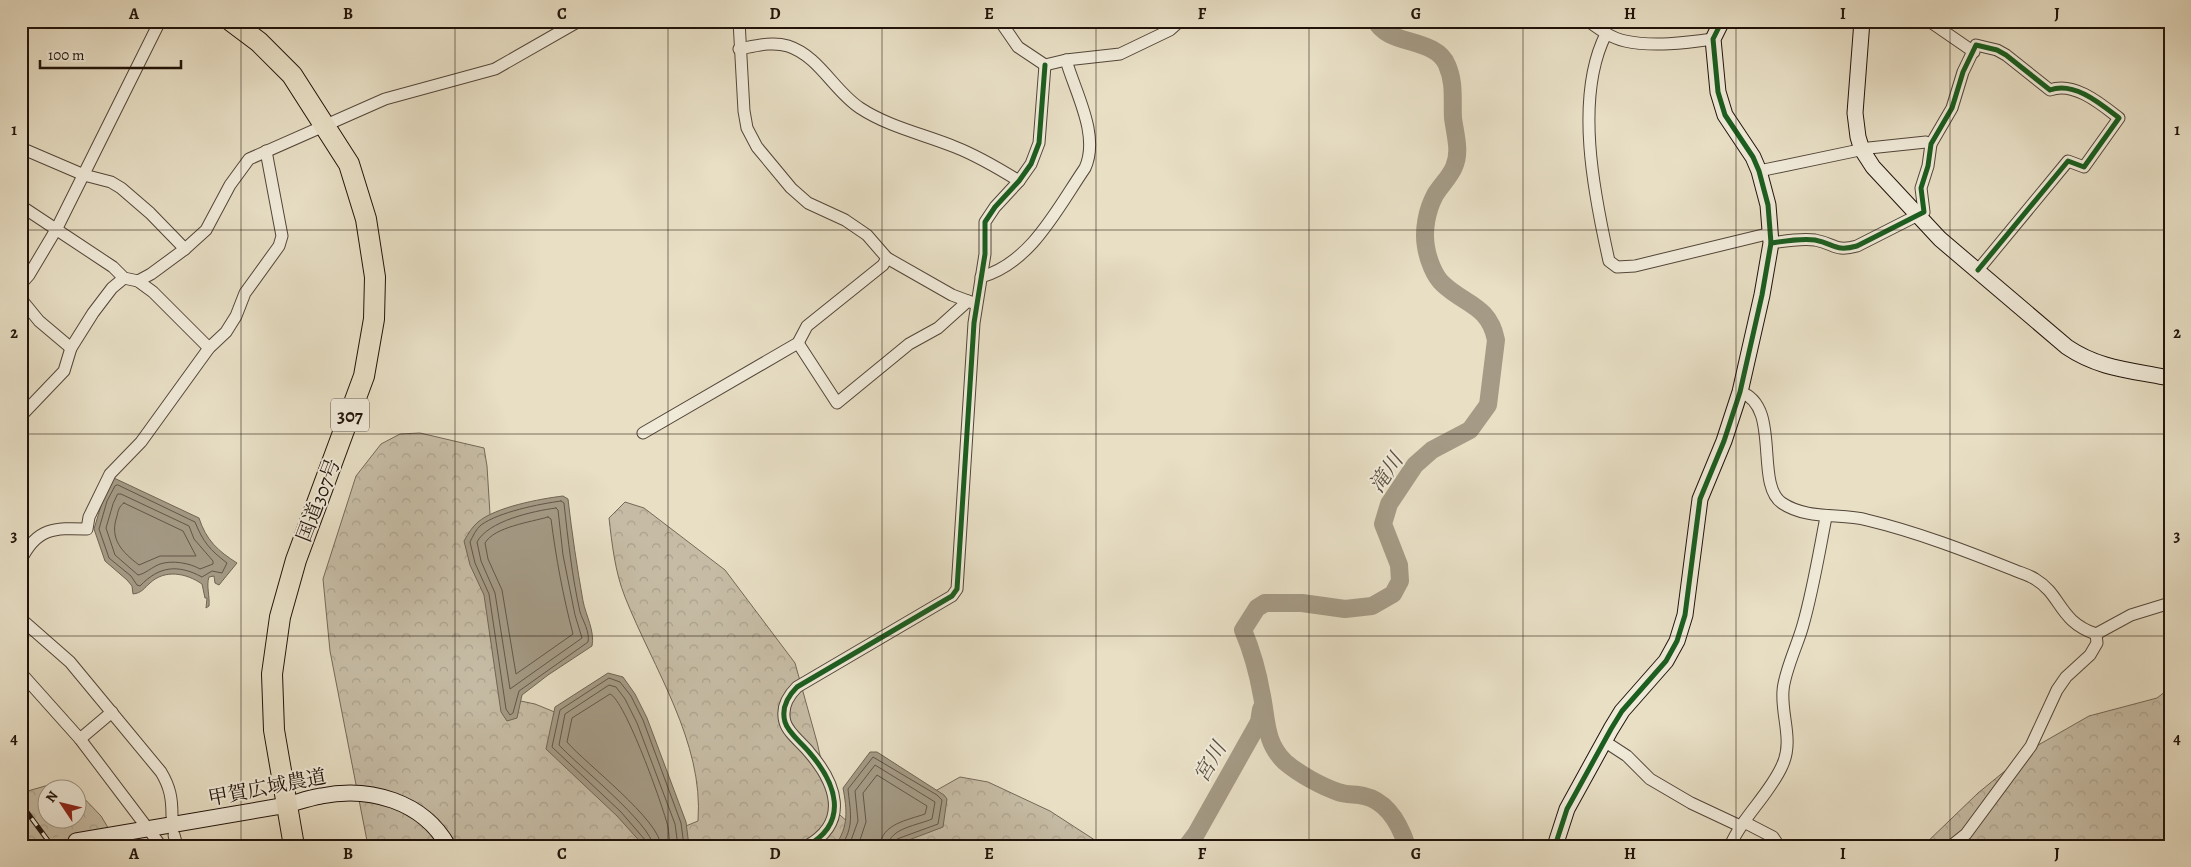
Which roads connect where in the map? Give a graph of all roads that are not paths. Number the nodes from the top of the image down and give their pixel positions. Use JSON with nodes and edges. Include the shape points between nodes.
{"nodes":[{"id":1,"x":160,"y":21,"type":"edge"},
{"id":2,"x":232,"y":21,"type":"edge"},
{"id":3,"x":578,"y":21,"type":"edge"},
{"id":4,"x":739,"y":21,"type":"edge"},
{"id":5,"x":1000,"y":21,"type":"edge"},
{"id":6,"x":1180,"y":21,"type":"edge"},
{"id":7,"x":1588,"y":21,"type":"edge"},
{"id":8,"x":1722,"y":21,"type":"edge"},
{"id":9,"x":1862,"y":21,"type":"edge"},
{"id":10,"x":1929,"y":21,"type":"edge"},
{"id":11,"x":1606,"y":34,"type":"junction"},
{"id":12,"x":1713,"y":39,"type":"junction"},
{"id":13,"x":739,"y":50,"type":"junction"},
{"id":14,"x":1974,"y":52,"type":"junction"},
{"id":15,"x":1066,"y":60,"type":"junction"},
{"id":16,"x":1045,"y":65,"type":"junction"},
{"id":17,"x":326,"y":126,"type":"junction"},
{"id":18,"x":1931,"y":144,"type":"junction"},
{"id":19,"x":21,"y":148,"type":"edge"},
{"id":20,"x":1862,"y":150,"type":"junction"},
{"id":21,"x":266,"y":151,"type":"junction"},
{"id":22,"x":1760,"y":171,"type":"junction"},
{"id":23,"x":84,"y":174,"type":"junction"},
{"id":24,"x":1019,"y":181,"type":"junction"},
{"id":25,"x":21,"y":206,"type":"edge"},
{"id":26,"x":1918,"y":216,"type":"junction"},
{"id":27,"x":57,"y":228,"type":"junction"},
{"id":28,"x":1771,"y":238,"type":"junction"},
{"id":29,"x":185,"y":249,"type":"junction"},
{"id":30,"x":887,"y":258,"type":"junction"},
{"id":31,"x":1978,"y":270,"type":"junction"},
{"id":32,"x":981,"y":277,"type":"junction"},
{"id":33,"x":124,"y":278,"type":"junction"},
{"id":34,"x":138,"y":281,"type":"junction"},
{"id":35,"x":21,"y":284,"type":"edge"},
{"id":36,"x":21,"y":299,"type":"edge"},
{"id":37,"x":972,"y":303,"type":"junction"},
{"id":38,"x":798,"y":343,"type":"junction"},
{"id":39,"x":71,"y":348,"type":"junction"},
{"id":40,"x":209,"y":348,"type":"junction"},
{"id":41,"x":2167,"y":378,"type":"edge"},
{"id":42,"x":1740,"y":392,"type":"junction"},
{"id":43,"x":21,"y":416,"type":"edge"},
{"id":44,"x":643,"y":433,"type":"dead end"},
{"id":45,"x":1826,"y":517,"type":"junction"},
{"id":46,"x":21,"y":560,"type":"edge"},
{"id":47,"x":2170,"y":602,"type":"edge"},
{"id":48,"x":21,"y":618,"type":"edge"},
{"id":49,"x":2096,"y":634,"type":"junction"},
{"id":50,"x":21,"y":672,"type":"edge"},
{"id":51,"x":112,"y":712,"type":"junction"},
{"id":52,"x":80,"y":739,"type":"junction"},
{"id":53,"x":1604,"y":741,"type":"junction"},
{"id":54,"x":287,"y":806,"type":"junction"},
{"id":55,"x":172,"y":816,"type":"dead end"},
{"id":56,"x":1742,"y":824,"type":"junction"},
{"id":57,"x":147,"y":829,"type":"junction"},
{"id":58,"x":76,"y":841,"type":"dead end"},
{"id":59,"x":160,"y":846,"type":"edge"},
{"id":60,"x":294,"y":846,"type":"edge"},
{"id":61,"x":448,"y":846,"type":"edge"},
{"id":62,"x":807,"y":846,"type":"edge"},
{"id":63,"x":1555,"y":846,"type":"edge"},
{"id":64,"x":1730,"y":846,"type":"edge"},
{"id":65,"x":1779,"y":846,"type":"edge"},
{"id":66,"x":1951,"y":846,"type":"edge"}],
"edges":[{"from":1,"to":23,"type":"street"},
{"from":2,"to":17,"type":"highway","name":"国道307号","number":"307","via":[[292,75]]},
{"from":3,"to":17,"type":"street","via":[[495,69],[385,99]]},
{"from":4,"to":13,"type":"street"},
{"from":5,"to":16,"type":"street","via":[[1018,47]]},
{"from":6,"to":15,"type":"street","via":[[1170,30],[1120,54]]},
{"from":7,"to":11,"type":"street"},
{"from":8,"to":12,"type":"street"},
{"from":9,"to":20,"type":"street","via":[[1855,113]]},
{"from":10,"to":14,"type":"street"},
{"from":11,"to":12,"type":"street","via":[[1624,41],[1649,43],[1684,44]]},
{"from":11,"to":28,"type":"street","via":[[1600,45],[1588,102],[1595,185],[1609,260],[1617,267],[1634,266]]},
{"from":12,"to":22,"type":"street","via":[[1718,92],[1725,115]]},
{"from":13,"to":24,"type":"street","via":[[774,43],[789,46],[812,60],[860,108],[906,131],[984,160]]},
{"from":13,"to":30,"type":"street","via":[[744,111],[757,147],[808,203],[845,220],[867,235]]},
{"from":14,"to":18,"type":"street","via":[[1952,108]]},
{"from":14,"to":31,"type":"street","via":[[1976,45],[1997,50],[2050,90],[2055,88],[2084,94],[2118,118],[2084,167],[2068,161]]},
{"from":15,"to":16,"type":"street"},
{"from":15,"to":32,"type":"street","via":[[1082,101],[1091,157],[1041,232],[1018,259]]},
{"from":16,"to":24,"type":"street","via":[[1039,143],[1031,164]]},
{"from":17,"to":21,"type":"street"},
{"from":17,"to":54,"type":"highway","name":"国道307号","number":"307","via":[[349,164],[366,219],[375,277],[374,319],[364,376],[296,560],[280,617],[272,674],[274,730]]},
{"from":18,"to":20,"type":"street"},
{"from":18,"to":26,"type":"street","via":[[1920,188],[1924,212]]},
{"from":19,"to":23,"type":"street"},
{"from":20,"to":22,"type":"street"},
{"from":20,"to":26,"type":"street","via":[[1873,167]]},
{"from":21,"to":29,"type":"street","via":[[249,159],[243,166],[206,230]]},
{"from":21,"to":40,"type":"street","via":[[282,236],[226,332]]},
{"from":22,"to":28,"type":"street"},
{"from":23,"to":27,"type":"street"},
{"from":23,"to":29,"type":"street","via":[[121,188]]},
{"from":24,"to":32,"type":"street","via":[[985,222]]},
{"from":25,"to":27,"type":"street"},
{"from":26,"to":28,"type":"street","via":[[1846,249],[1816,240]]},
{"from":26,"to":31,"type":"street"},
{"from":27,"to":33,"type":"street"},
{"from":27,"to":35,"type":"street"},
{"from":28,"to":42,"type":"street"},
{"from":29,"to":34,"type":"street"},
{"from":30,"to":37,"type":"street"},
{"from":30,"to":38,"type":"street","via":[[883,265],[807,326]]},
{"from":31,"to":41,"type":"street","via":[[2084,359]]},
{"from":32,"to":37,"type":"street"},
{"from":33,"to":34,"type":"street"},
{"from":33,"to":39,"type":"street","via":[[93,313]]},
{"from":34,"to":40,"type":"street"},
{"from":36,"to":39,"type":"street","via":[[39,321]]},
{"from":37,"to":38,"type":"street","via":[[909,344],[837,403]]},
{"from":37,"to":62,"type":"street","via":[[957,589],[952,596],[790,694],[785,723],[827,774],[836,808],[828,830]]},
{"from":38,"to":44,"type":"street"},
{"from":39,"to":43,"type":"street","via":[[64,371]]},
{"from":40,"to":46,"type":"street","via":[[141,442],[110,474],[89,517],[87,530],[56,528],[33,541]]},
{"from":42,"to":45,"type":"street","via":[[1761,410],[1772,490],[1776,497],[1790,507]]},
{"from":42,"to":53,"type":"street","via":[[1700,500],[1685,615],[1677,641],[1666,661],[1622,712]]},
{"from":45,"to":49,"type":"street","via":[[1865,519],[1942,543],[2036,579],[2068,618]]},
{"from":45,"to":56,"type":"street","via":[[1804,624],[1783,689],[1788,734],[1782,766]]},
{"from":47,"to":49,"type":"street","via":[[2131,615]]},
{"from":48,"to":51,"type":"street","via":[[70,662]]},
{"from":49,"to":66,"type":"street","via":[[2097,643],[2090,655],[2057,690],[2030,746],[1966,834]]},
{"from":50,"to":52,"type":"street"},
{"from":51,"to":52,"type":"street"},
{"from":51,"to":55,"type":"street","via":[[161,772],[172,797]]},
{"from":52,"to":57,"type":"street"},
{"from":53,"to":56,"type":"street","via":[[1627,756],[1650,779],[1690,803]]},
{"from":53,"to":63,"type":"street","via":[[1567,809]]},
{"from":54,"to":57,"type":"street","name":"甲賀広域農道"},
{"from":54,"to":60,"type":"highway","name":"国道307号","number":"307"},
{"from":54,"to":61,"type":"street","name":"甲賀広域農道","via":[[342,793],[378,796],[405,805],[420,815]]},
{"from":56,"to":64,"type":"street"},
{"from":56,"to":65,"type":"street","via":[[1773,837]]},
{"from":57,"to":58,"type":"street","name":"甲賀広域農道"},
{"from":57,"to":59,"type":"street"}]}
